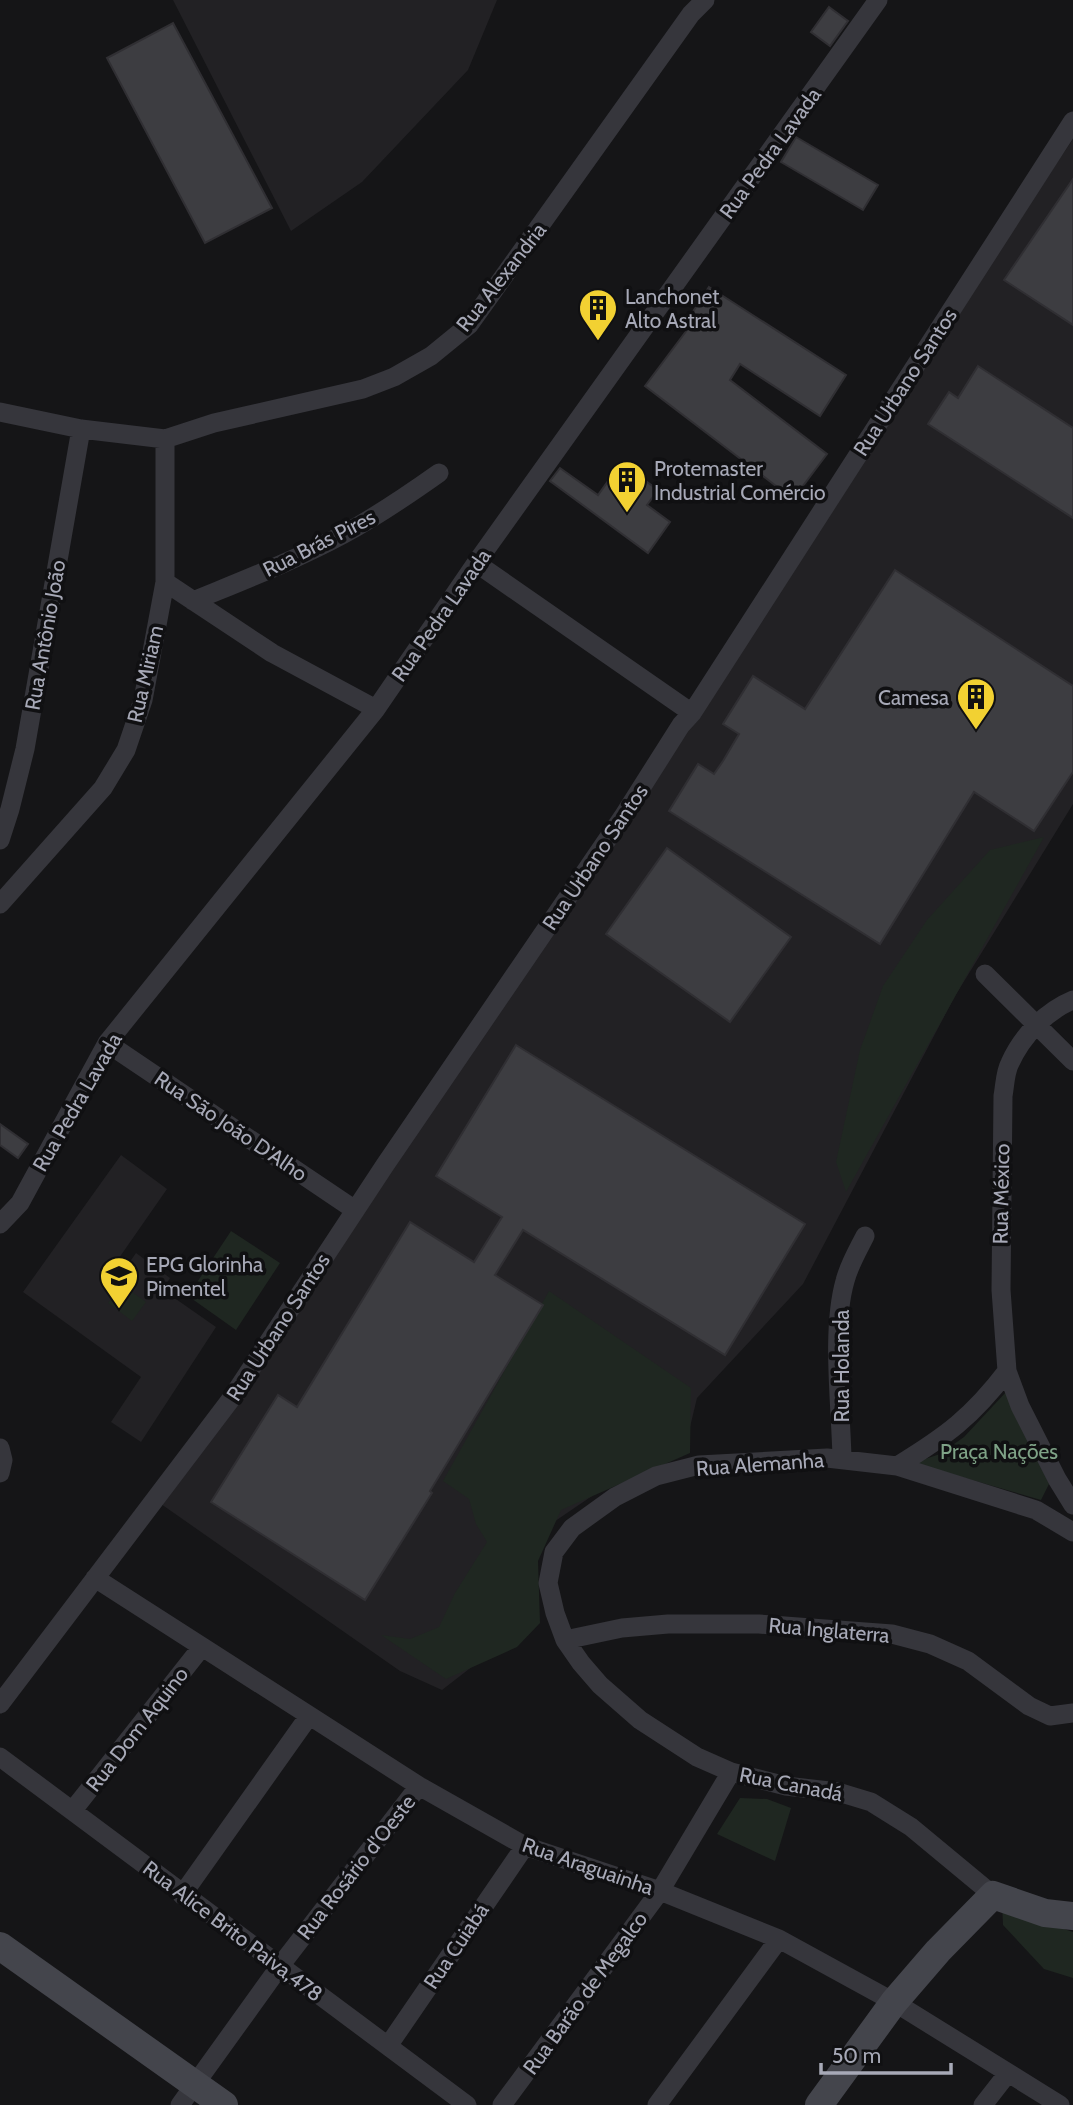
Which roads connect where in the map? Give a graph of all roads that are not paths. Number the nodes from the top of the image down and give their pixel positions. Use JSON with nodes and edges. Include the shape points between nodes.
{"nodes":[{"id":1,"x":705,"y":0,"type":"edge"},
{"id":2,"x":878,"y":0,"type":"edge"},
{"id":3,"x":1073,"y":121,"type":"edge"},
{"id":4,"x":0,"y":412,"type":"edge"},
{"id":5,"x":81,"y":429,"type":"junction"},
{"id":6,"x":165,"y":439,"type":"junction"},
{"id":7,"x":439,"y":473,"type":"dead end"},
{"id":8,"x":476,"y":563,"type":"junction"},
{"id":9,"x":165,"y":582,"type":"junction"},
{"id":10,"x":193,"y":601,"type":"junction"},
{"id":11,"x":376,"y":709,"type":"junction"},
{"id":12,"x":692,"y":713,"type":"junction"},
{"id":13,"x":0,"y":840,"type":"edge"},
{"id":14,"x":0,"y":904,"type":"edge"},
{"id":15,"x":985,"y":974,"type":"dead end"},
{"id":16,"x":1073,"y":1000,"type":"edge"},
{"id":17,"x":1036,"y":1025,"type":"junction"},
{"id":18,"x":107,"y":1043,"type":"junction"},
{"id":19,"x":1073,"y":1061,"type":"edge"},
{"id":20,"x":355,"y":1210,"type":"junction"},
{"id":21,"x":0,"y":1224,"type":"edge"},
{"id":22,"x":865,"y":1236,"type":"dead end"},
{"id":23,"x":1007,"y":1371,"type":"junction"},
{"id":24,"x":0,"y":1448,"type":"edge"},
{"id":25,"x":842,"y":1459,"type":"junction"},
{"id":26,"x":897,"y":1466,"type":"junction"},
{"id":27,"x":0,"y":1473,"type":"edge"},
{"id":28,"x":1057,"y":1479,"type":"junction"},
{"id":29,"x":1073,"y":1505,"type":"edge"},
{"id":30,"x":1036,"y":1510,"type":"junction"},
{"id":31,"x":1073,"y":1532,"type":"edge"},
{"id":32,"x":95,"y":1578,"type":"junction"},
{"id":33,"x":565,"y":1640,"type":"junction"},
{"id":34,"x":201,"y":1648,"type":"junction"},
{"id":35,"x":0,"y":1704,"type":"edge"},
{"id":36,"x":1073,"y":1713,"type":"edge"},
{"id":37,"x":309,"y":1716,"type":"junction"},
{"id":38,"x":0,"y":1757,"type":"edge"},
{"id":39,"x":731,"y":1772,"type":"junction"},
{"id":40,"x":419,"y":1786,"type":"junction"},
{"id":41,"x":73,"y":1810,"type":"junction"},
{"id":42,"x":525,"y":1846,"type":"junction"},
{"id":43,"x":660,"y":1891,"type":"junction"},
{"id":44,"x":182,"y":1895,"type":"junction"},
{"id":45,"x":993,"y":1895,"type":"junction"},
{"id":46,"x":1073,"y":1916,"type":"edge"},
{"id":47,"x":779,"y":1939,"type":"junction"},
{"id":48,"x":0,"y":1946,"type":"edge"},
{"id":49,"x":280,"y":1966,"type":"junction"},
{"id":50,"x":894,"y":2002,"type":"junction"},
{"id":51,"x":388,"y":2046,"type":"junction"},
{"id":52,"x":1008,"y":2073,"type":"junction"},
{"id":53,"x":187,"y":2095,"type":"edge"},
{"id":54,"x":224,"y":2105,"type":"edge"},
{"id":55,"x":467,"y":2105,"type":"edge"},
{"id":56,"x":502,"y":2105,"type":"edge"},
{"id":57,"x":657,"y":2105,"type":"edge"},
{"id":58,"x":819,"y":2105,"type":"edge"},
{"id":59,"x":983,"y":2105,"type":"edge"},
{"id":60,"x":1060,"y":2105,"type":"edge"}],
"edges":[{"from":1,"to":6,"type":"street","name":"Rua Alexandria","via":[[469,325],[431,356],[363,389]]},
{"from":2,"to":8,"type":"street","name":"Rua Pedra Lavada"},
{"from":3,"to":12,"type":"street","name":"Rua Urbano Santos"},
{"from":4,"to":5,"type":"street","name":"Rua Alexandria"},
{"from":5,"to":6,"type":"street","name":"Rua Alexandria"},
{"from":5,"to":13,"type":"street","name":"Rua Antônio João","via":[[25,749]]},
{"from":6,"to":9,"type":"street","name":"Rua Miriam"},
{"from":7,"to":10,"type":"street","name":"Rua Brás Pires","via":[[344,534]]},
{"from":8,"to":11,"type":"street","name":"Rua Pedra Lavada"},
{"from":8,"to":12,"type":"street"},
{"from":9,"to":10,"type":"street"},
{"from":9,"to":14,"type":"street","name":"Rua Miriam","via":[[143,700],[126,750],[103,788]]},
{"from":10,"to":11,"type":"street","via":[[272,653]]},
{"from":11,"to":18,"type":"street","name":"Rua Pedra Lavada"},
{"from":12,"to":20,"type":"street","name":"Rua Urbano Santos"},
{"from":15,"to":17,"type":"street"},
{"from":16,"to":17,"type":"street","name":"Rua México"},
{"from":17,"to":19,"type":"street"},
{"from":17,"to":23,"type":"street","name":"Rua México","via":[[1009,1065],[1003,1096],[1000,1290]]},
{"from":18,"to":20,"type":"street","name":"Rua São João D'Alho"},
{"from":18,"to":21,"type":"street","name":"Rua Pedra Lavada","via":[[20,1203]]},
{"from":20,"to":32,"type":"street","name":"Rua Urbano Santos","via":[[231,1399]]},
{"from":22,"to":25,"type":"street","name":"Rua Holanda","via":[[845,1279],[840,1305]]},
{"from":23,"to":26,"type":"street","via":[[963,1422]]},
{"from":23,"to":28,"type":"street","name":"Rua México"},
{"from":24,"to":27,"type":"street"},
{"from":25,"to":26,"type":"street","name":"Rua Alemanha"},
{"from":25,"to":33,"type":"street","name":"Rua Alemanha","via":[[699,1465],[656,1476],[615,1497],[572,1528],[554,1552],[548,1583]]},
{"from":26,"to":30,"type":"street","name":"Rua Alemanha"},
{"from":28,"to":29,"type":"street","name":"Rua México"},
{"from":28,"to":30,"type":"street","via":[[1054,1497]]},
{"from":30,"to":31,"type":"street","name":"Rua Alemanha"},
{"from":32,"to":34,"type":"street","name":"Rua Araguainha"},
{"from":32,"to":35,"type":"street","name":"Rua Urbano Santos"},
{"from":33,"to":36,"type":"street","name":"Rua Inglaterra","via":[[668,1624],[759,1624],[892,1634],[968,1661],[1050,1716]]},
{"from":33,"to":39,"type":"street","name":"Rua Canadá","via":[[600,1685],[640,1720],[697,1757]]},
{"from":34,"to":37,"type":"street","name":"Rua Araguainha"},
{"from":34,"to":41,"type":"street","name":"Rua Dom Aquino"},
{"from":37,"to":40,"type":"street","name":"Rua Araguainha"},
{"from":37,"to":44,"type":"street"},
{"from":38,"to":41,"type":"street","name":"Rua Alice Brito Paiva,478"},
{"from":39,"to":43,"type":"street","name":"Rua Barão de Megalco"},
{"from":39,"to":45,"type":"street","name":"Rua Canadá","via":[[871,1802],[911,1827]]},
{"from":40,"to":42,"type":"street","name":"Rua Araguainha"},
{"from":40,"to":49,"type":"street","name":"Rua Rosário d'Oeste"},
{"from":41,"to":44,"type":"street","name":"Rua Alice Brito Paiva,478"},
{"from":42,"to":43,"type":"street","name":"Rua Araguainha"},
{"from":42,"to":51,"type":"street","name":"Rua Cuiabá"},
{"from":43,"to":47,"type":"street","name":"Rua Araguainha"},
{"from":43,"to":56,"type":"street","name":"Rua Barão de Megalco"},
{"from":44,"to":49,"type":"street","name":"Rua Alice Brito Paiva,478"},
{"from":45,"to":46,"type":"street","via":[[1045,1913]]},
{"from":45,"to":50,"type":"street"},
{"from":47,"to":50,"type":"street","name":"Rua Araguainha"},
{"from":47,"to":57,"type":"street"},
{"from":48,"to":53,"type":"street"},
{"from":49,"to":51,"type":"street","name":"Rua Alice Brito Paiva,478"},
{"from":49,"to":53,"type":"street","name":"Rua Rosário d'Oeste"},
{"from":50,"to":52,"type":"street","name":"Rua Araguainha"},
{"from":50,"to":58,"type":"street"},
{"from":51,"to":55,"type":"street","name":"Rua Alice Brito Paiva,478"},
{"from":52,"to":59,"type":"street"},
{"from":52,"to":60,"type":"street","name":"Rua Araguainha"},
{"from":53,"to":54,"type":"street"}]}
